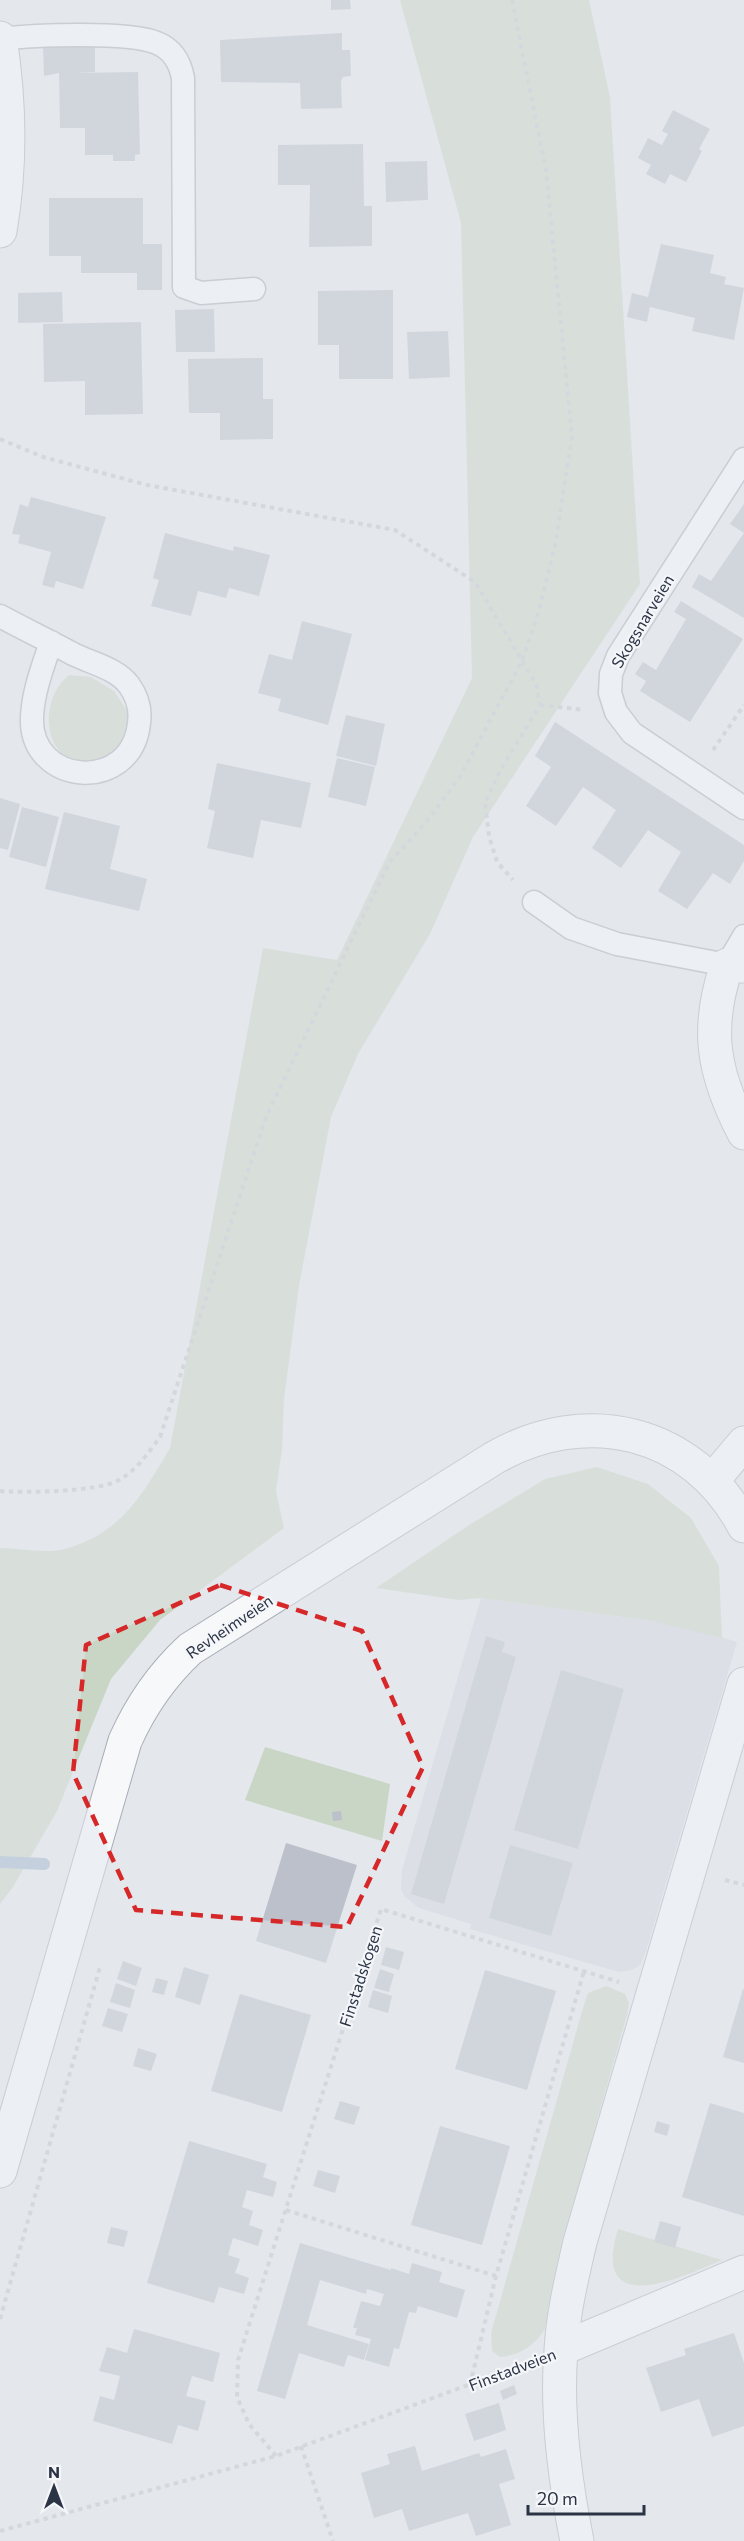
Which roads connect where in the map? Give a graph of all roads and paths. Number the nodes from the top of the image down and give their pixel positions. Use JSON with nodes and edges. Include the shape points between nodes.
{"nodes":[{"id":1,"x":512,"y":0,"type":"edge"},
{"id":2,"x":0,"y":38,"type":"edge"},
{"id":3,"x":0,"y":231,"type":"edge"},
{"id":4,"x":254,"y":289,"type":"dead end"},
{"id":5,"x":0,"y":439,"type":"edge"},
{"id":6,"x":744,"y":459,"type":"edge"},
{"id":7,"x":0,"y":616,"type":"edge"},
{"id":8,"x":51,"y":642,"type":"junction"},
{"id":9,"x":522,"y":661,"type":"junction"},
{"id":10,"x":540,"y":705,"type":"junction"},
{"id":11,"x":744,"y":705,"type":"edge"},
{"id":12,"x":616,"y":712,"type":"junction"},
{"id":13,"x":696,"y":776,"type":"junction"},
{"id":14,"x":744,"y":808,"type":"edge"},
{"id":15,"x":534,"y":902,"type":"joint"},
{"id":16,"x":744,"y":936,"type":"edge"},
{"id":17,"x":736,"y":966,"type":"edge"},
{"id":18,"x":744,"y":1133,"type":"edge"},
{"id":19,"x":744,"y":1443,"type":"edge"},
{"id":20,"x":712,"y":1481,"type":"junction"},
{"id":21,"x":0,"y":1491,"type":"edge"},
{"id":22,"x":744,"y":1526,"type":"edge"},
{"id":23,"x":742,"y":1691,"type":"edge"},
{"id":24,"x":584,"y":1971,"type":"junction"},
{"id":25,"x":652,"y":1992,"type":"junction"},
{"id":26,"x":0,"y":2171,"type":"edge"},
{"id":27,"x":286,"y":2210,"type":"junction"},
{"id":28,"x":744,"y":2272,"type":"edge"},
{"id":29,"x":496,"y":2276,"type":"junction"},
{"id":30,"x":561,"y":2349,"type":"junction"},
{"id":31,"x":469,"y":2385,"type":"junction"},
{"id":32,"x":301,"y":2446,"type":"junction"},
{"id":33,"x":276,"y":2456,"type":"junction"},
{"id":34,"x":0,"y":2531,"type":"edge"},
{"id":35,"x":333,"y":2541,"type":"edge"},
{"id":36,"x":576,"y":2541,"type":"edge"}],
"edges":[{"from":1,"to":9,"type":"path","via":[[546,171],[572,436],[555,546]]},
{"from":2,"to":3,"type":"street","via":[[8,134]]},
{"from":2,"to":4,"type":"lane","via":[[142,38],[167,48],[180,65],[183,78],[184,287],[201,293]]},
{"from":5,"to":9,"type":"path","via":[[43,457],[147,485],[395,530],[475,582]]},
{"from":6,"to":12,"type":"lane","name":"Skogsnarveien","via":[[618,656],[611,674],[610,693]]},
{"from":7,"to":8,"type":"lane"},
{"from":8,"to":8,"type":"lane","via":[[32,718],[41,751],[48,760],[82,774],[98,772],[122,761],[138,733],[140,711],[134,692],[104,666]]},
{"from":9,"to":10,"type":"path","via":[[536,684]]},
{"from":9,"to":21,"type":"path","via":[[459,778],[389,863],[266,1117],[160,1437],[146,1457],[118,1481],[87,1488]]},
{"from":10,"to":12,"type":"path"},
{"from":10,"to":15,"type":"path","via":[[485,802],[497,862]]},
{"from":11,"to":13,"type":"path"},
{"from":12,"to":13,"type":"lane","name":"Skogsnarveien","via":[[632,733]]},
{"from":13,"to":14,"type":"lane","name":"Skogsnarveien"},
{"from":15,"to":17,"type":"lane","via":[[571,928],[617,944]]},
{"from":16,"to":17,"type":"lane"},
{"from":17,"to":18,"type":"street","via":[[716,997],[713,1026],[721,1076]]},
{"from":19,"to":20,"type":"street"},
{"from":20,"to":22,"type":"street","name":"Revheimveien"},
{"from":20,"to":26,"type":"street","name":"Revheimveien","via":[[666,1448],[622,1433],[571,1430],[527,1441],[190,1649],[147,1699],[125,1741]]},
{"from":23,"to":25,"type":"street"},
{"from":24,"to":25,"type":"path","name":"Finstadskogen"},
{"from":24,"to":27,"type":"path","name":"Finstadskogen","via":[[381,1910]]},
{"from":24,"to":29,"type":"path"},
{"from":25,"to":30,"type":"street","via":[[580,2242]]},
{"from":27,"to":29,"type":"path"},
{"from":27,"to":33,"type":"path","name":"Finstadskogen","via":[[238,2360],[237,2397],[249,2424]]},
{"from":28,"to":30,"type":"street","name":"Finstadveien"},
{"from":29,"to":31,"type":"path"},
{"from":30,"to":31,"type":"path","name":"Finstadveien"},
{"from":30,"to":36,"type":"street","via":[[567,2485]]},
{"from":31,"to":32,"type":"path","name":"Finstadveien"},
{"from":32,"to":33,"type":"path","name":"Finstadveien"},
{"from":32,"to":35,"type":"path"},
{"from":33,"to":34,"type":"path","name":"Finstadveien"}]}
